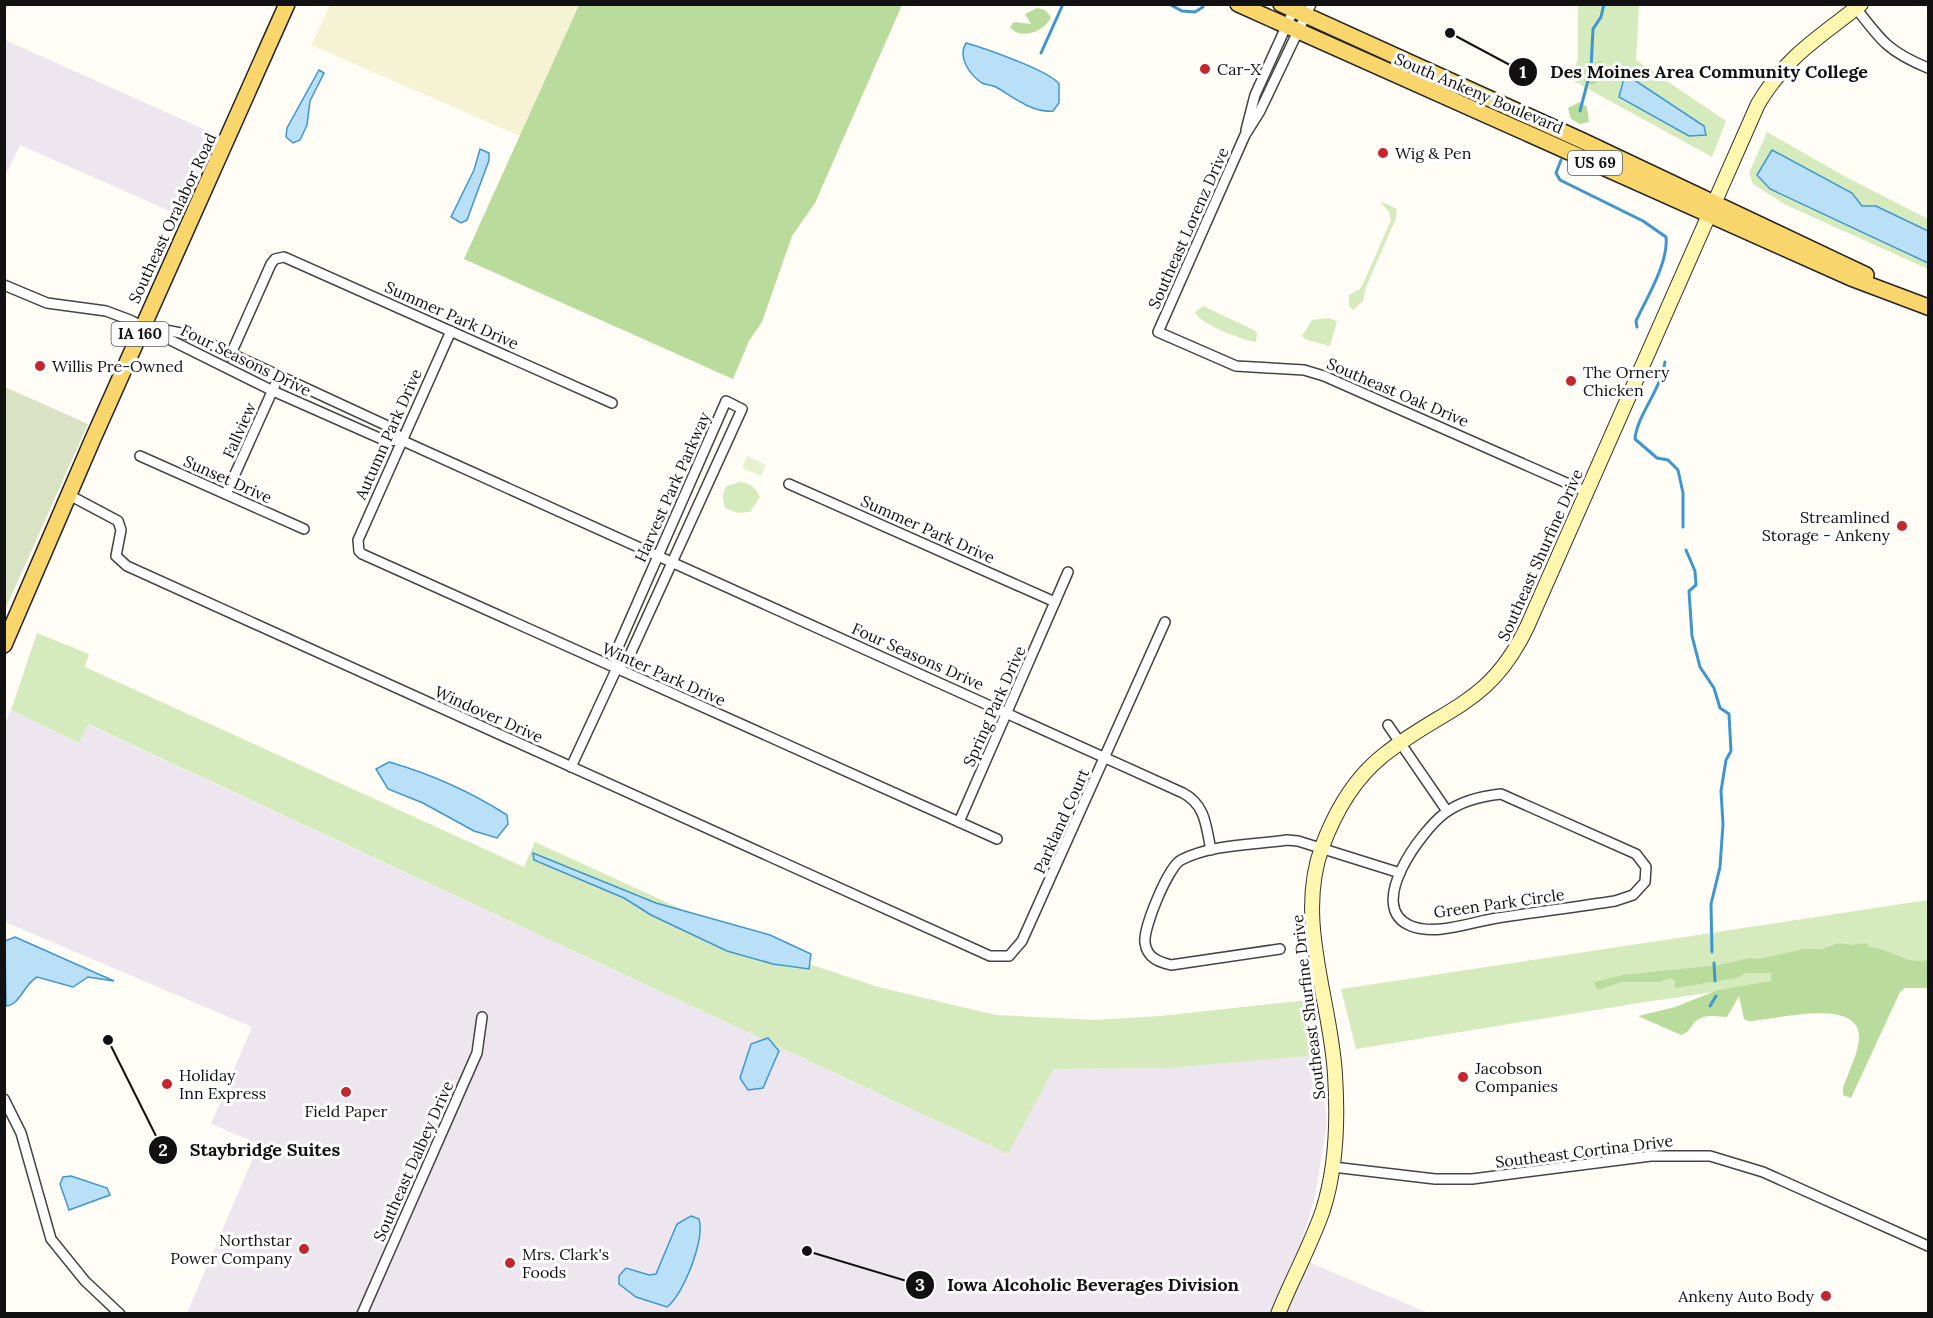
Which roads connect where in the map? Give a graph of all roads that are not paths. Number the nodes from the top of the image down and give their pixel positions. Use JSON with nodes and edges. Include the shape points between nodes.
{"nodes":[{"id":1,"x":287,"y":4,"type":"edge"},
{"id":2,"x":1238,"y":4,"type":"edge"},
{"id":3,"x":1859,"y":6,"type":"edge"},
{"id":4,"x":1298,"y":8,"type":"edge"},
{"id":5,"x":1291,"y":29,"type":"junction"},
{"id":6,"x":1929,"y":68,"type":"edge"},
{"id":7,"x":1710,"y":208,"type":"junction"},
{"id":8,"x":4,"y":285,"type":"edge"},
{"id":9,"x":1929,"y":307,"type":"edge"},
{"id":10,"x":143,"y":326,"type":"junction"},
{"id":11,"x":452,"y":331,"type":"junction"},
{"id":12,"x":1158,"y":332,"type":"joint"},
{"id":13,"x":230,"y":356,"type":"junction"},
{"id":14,"x":279,"y":378,"type":"junction"},
{"id":15,"x":273,"y":391,"type":"junction"},
{"id":16,"x":612,"y":403,"type":"dead end"},
{"id":17,"x":401,"y":441,"type":"junction"},
{"id":18,"x":140,"y":456,"type":"dead end"},
{"id":19,"x":789,"y":484,"type":"dead end"},
{"id":20,"x":1587,"y":492,"type":"junction"},
{"id":21,"x":226,"y":494,"type":"junction"},
{"id":22,"x":70,"y":496,"type":"junction"},
{"id":23,"x":304,"y":529,"type":"dead end"},
{"id":24,"x":359,"y":551,"type":"joint"},
{"id":25,"x":658,"y":556,"type":"junction"},
{"id":26,"x":674,"y":562,"type":"junction"},
{"id":27,"x":1068,"y":572,"type":"dead end"},
{"id":28,"x":1055,"y":602,"type":"junction"},
{"id":29,"x":1165,"y":622,"type":"dead end"},
{"id":30,"x":4,"y":645,"type":"edge"},
{"id":31,"x":616,"y":670,"type":"junction"},
{"id":32,"x":1009,"y":713,"type":"junction"},
{"id":33,"x":1388,"y":725,"type":"dead end"},
{"id":34,"x":1401,"y":742,"type":"junction"},
{"id":35,"x":1106,"y":758,"type":"junction"},
{"id":36,"x":571,"y":767,"type":"junction"},
{"id":37,"x":1447,"y":811,"type":"junction"},
{"id":38,"x":959,"y":822,"type":"junction"},
{"id":39,"x":997,"y":839,"type":"dead end"},
{"id":40,"x":1321,"y":849,"type":"junction"},
{"id":41,"x":1211,"y":850,"type":"junction"},
{"id":42,"x":1400,"y":873,"type":"junction"},
{"id":43,"x":936,"y":932,"type":"joint"},
{"id":44,"x":1280,"y":949,"type":"dead end"},
{"id":45,"x":482,"y":1017,"type":"dead end"},
{"id":46,"x":4,"y":1099,"type":"edge"},
{"id":47,"x":1333,"y":1167,"type":"junction"},
{"id":48,"x":1929,"y":1246,"type":"edge"},
{"id":49,"x":120,"y":1314,"type":"edge"},
{"id":50,"x":362,"y":1314,"type":"edge"},
{"id":51,"x":1278,"y":1314,"type":"edge"}],
"edges":[{"from":1,"to":10,"type":"main road","name":"Southeast Oralabor Road","number":"IA 160"},
{"from":2,"to":5,"type":"main road","name":"South Ankeny Boulevard","number":"US 69"},
{"from":3,"to":6,"type":"street","via":[[1882,42],[1900,57]]},
{"from":3,"to":7,"type":"street","name":"Southeast Shurfine Drive","via":[[1807,44],[1771,82]]},
{"from":4,"to":5,"type":"street","name":"Southeast Lorenz Drive"},
{"from":4,"to":7,"type":"main road","name":"South Ankeny Boulevard","number":"US 69"},
{"from":5,"to":7,"type":"main road","name":"South Ankeny Boulevard","number":"US 69"},
{"from":5,"to":12,"type":"street","name":"Southeast Lorenz Drive","via":[[1255,95],[1245,135]]},
{"from":7,"to":9,"type":"main road","name":"South Ankeny Boulevard","number":"US 69","via":[[1851,278]]},
{"from":7,"to":20,"type":"street","name":"Southeast Shurfine Drive"},
{"from":8,"to":10,"type":"street","via":[[47,303],[106,311]]},
{"from":10,"to":13,"type":"street","name":"Four Seasons Drive","via":[[191,335]]},
{"from":10,"to":15,"type":"street","name":"Four Seasons Drive"},
{"from":10,"to":22,"type":"main road","name":"Southeast Oralabor Road","number":"IA 160"},
{"from":11,"to":13,"type":"street","name":"Summer Park Drive","via":[[279,257],[271,264]]},
{"from":11,"to":16,"type":"street","name":"Summer Park Drive"},
{"from":11,"to":17,"type":"street","name":"Autumn Park Drive"},
{"from":12,"to":20,"type":"street","name":"Southeast Oak Drive","via":[[1236,366],[1304,370],[1324,376]]},
{"from":13,"to":14,"type":"street","name":"Four Seasons Drive"},
{"from":14,"to":15,"type":"street","name":"Fallview"},
{"from":14,"to":17,"type":"street","name":"Four Seasons Drive","via":[[392,428]]},
{"from":15,"to":17,"type":"street","name":"Four Seasons Drive","via":[[387,441]]},
{"from":15,"to":21,"type":"street","name":"Fallview"},
{"from":17,"to":24,"type":"street","name":"Autumn Park Drive","via":[[358,540]]},
{"from":17,"to":25,"type":"street","name":"Four Seasons Drive"},
{"from":18,"to":21,"type":"street","name":"Sunset Drive"},
{"from":19,"to":28,"type":"street","name":"Summer Park Drive"},
{"from":20,"to":34,"type":"street","name":"Southeast Shurfine Drive","via":[[1509,661],[1469,702]]},
{"from":21,"to":23,"type":"street","name":"Sunset Drive"},
{"from":22,"to":30,"type":"main road","name":"Southeast Oralabor Road","number":"IA 160"},
{"from":22,"to":36,"type":"street","name":"Windover Drive","via":[[118,522],[121,530],[116,556],[127,567]]},
{"from":24,"to":31,"type":"street","name":"Winter Park Drive","via":[[375,562]]},
{"from":25,"to":26,"type":"street","name":"Four Seasons Drive"},
{"from":25,"to":26,"type":"street","name":"Harvest Park Parkway","via":[[726,401],[742,409]]},
{"from":25,"to":31,"type":"street","name":"Harvest Park Parkway","via":[[615,654]]},
{"from":26,"to":31,"type":"street","name":"Harvest Park Parkway","via":[[628,659]]},
{"from":26,"to":32,"type":"street","name":"Four Seasons Drive"},
{"from":27,"to":28,"type":"street","name":"Spring Park Drive"},
{"from":28,"to":32,"type":"street","name":"Spring Park Drive"},
{"from":29,"to":35,"type":"street","name":"Parkland Court"},
{"from":31,"to":36,"type":"street","name":"Harvest Park Parkway"},
{"from":31,"to":38,"type":"street","name":"Winter Park Drive"},
{"from":32,"to":35,"type":"street","name":"Four Seasons Drive"},
{"from":32,"to":38,"type":"street","name":"Spring Park Drive"},
{"from":33,"to":34,"type":"street"},
{"from":34,"to":37,"type":"street"},
{"from":34,"to":40,"type":"street","name":"Southeast Shurfine Drive","via":[[1377,761],[1348,795]]},
{"from":35,"to":41,"type":"street","name":"Four Seasons Drive","via":[[1190,797],[1204,815]]},
{"from":35,"to":43,"type":"street","name":"Parkland Court","via":[[1017,950],[1009,956],[990,957]]},
{"from":36,"to":43,"type":"street","name":"Windover Drive"},
{"from":37,"to":42,"type":"street","via":[[1418,840]]},
{"from":37,"to":42,"type":"street","name":"Green Park Circle","via":[[1484,796],[1501,794],[1636,854],[1646,867],[1645,882],[1633,895],[1615,901],[1430,928],[1404,922],[1396,910],[1392,895]]},
{"from":38,"to":39,"type":"street","name":"Winter Park Drive"},
{"from":40,"to":41,"type":"street","via":[[1287,840]]},
{"from":40,"to":42,"type":"street"},
{"from":40,"to":47,"type":"street","name":"Southeast Shurfine Drive","via":[[1314,878],[1312,916],[1335,1073]]},
{"from":41,"to":44,"type":"street","via":[[1178,861],[1169,871],[1146,930],[1144,943],[1149,954],[1157,962],[1171,965]]},
{"from":45,"to":50,"type":"street","name":"Southeast Dalbey Drive","via":[[477,1053]]},
{"from":46,"to":49,"type":"street","via":[[21,1132],[51,1239],[85,1281]]},
{"from":47,"to":48,"type":"street","name":"Southeast Cortina Drive","via":[[1463,1179],[1651,1156],[1710,1156],[1763,1172]]},
{"from":47,"to":51,"type":"street","name":"Southeast Shurfine Drive","via":[[1322,1211]]}]}
